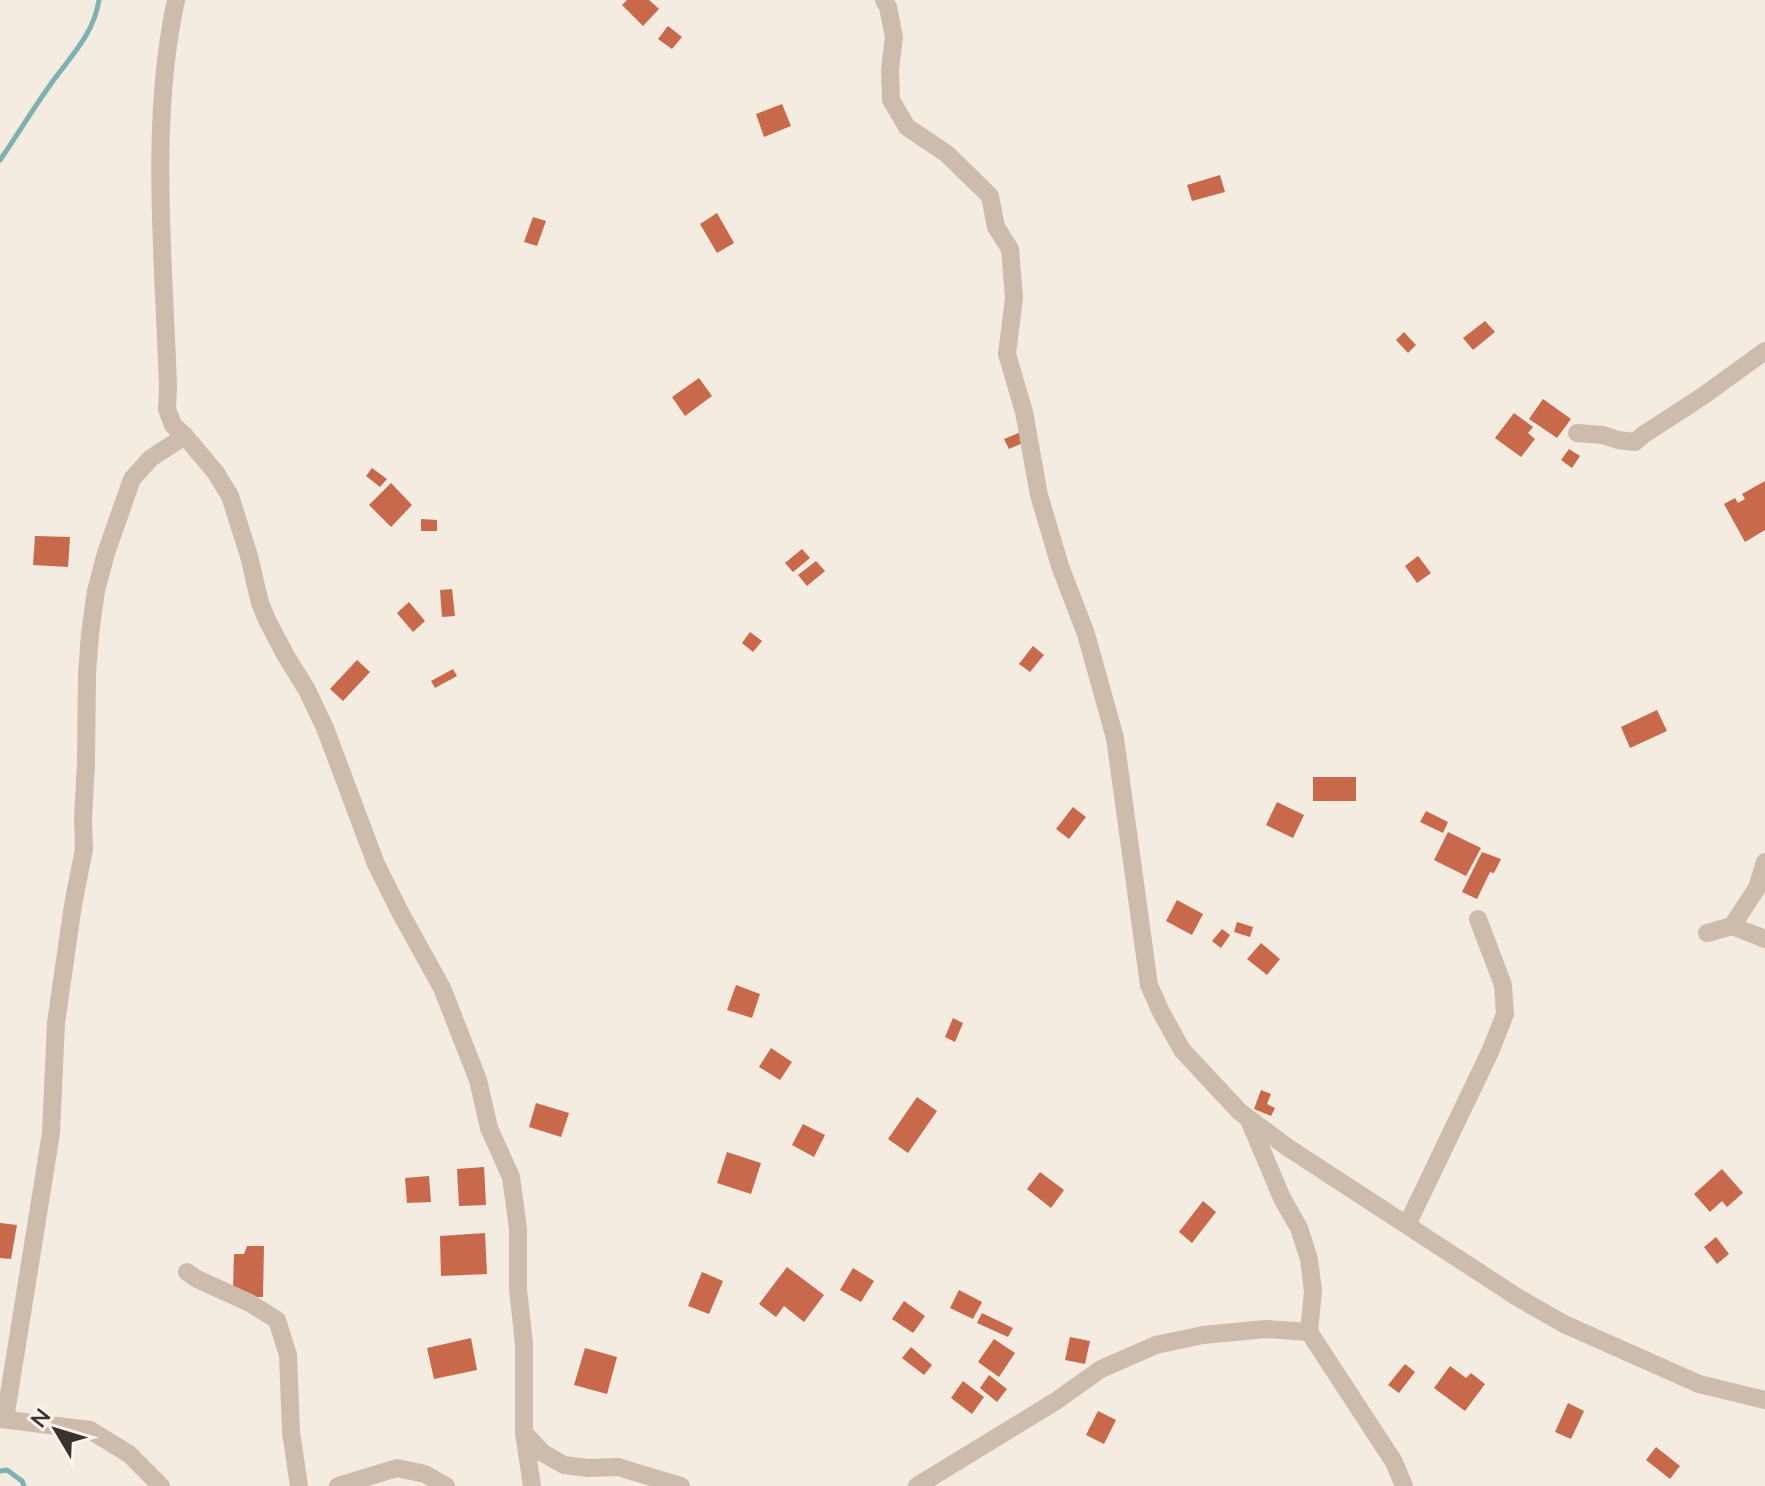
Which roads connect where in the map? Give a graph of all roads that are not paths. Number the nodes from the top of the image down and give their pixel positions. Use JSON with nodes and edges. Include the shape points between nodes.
{"nodes":[{"id":1,"x":176,"y":0,"type":"edge"},
{"id":2,"x":884,"y":0,"type":"edge"},
{"id":3,"x":1765,"y":351,"type":"edge"},
{"id":4,"x":1577,"y":433,"type":"dead end"},
{"id":5,"x":185,"y":436,"type":"junction"},
{"id":6,"x":1765,"y":862,"type":"edge"},
{"id":7,"x":1478,"y":919,"type":"dead end"},
{"id":8,"x":1732,"y":926,"type":"junction"},
{"id":9,"x":1707,"y":933,"type":"dead end"},
{"id":10,"x":1765,"y":939,"type":"edge"},
{"id":11,"x":1248,"y":1117,"type":"junction"},
{"id":12,"x":1407,"y":1225,"type":"junction"},
{"id":13,"x":187,"y":1272,"type":"dead end"},
{"id":14,"x":1309,"y":1332,"type":"junction"},
{"id":15,"x":1765,"y":1400,"type":"edge"},
{"id":16,"x":2,"y":1419,"type":"edge"},
{"id":17,"x":524,"y":1433,"type":"junction"},
{"id":18,"x":161,"y":1486,"type":"edge"},
{"id":19,"x":299,"y":1486,"type":"edge"},
{"id":20,"x":338,"y":1486,"type":"edge"},
{"id":21,"x":446,"y":1486,"type":"edge"},
{"id":22,"x":532,"y":1486,"type":"edge"},
{"id":23,"x":681,"y":1486,"type":"edge"},
{"id":24,"x":917,"y":1486,"type":"edge"},
{"id":25,"x":1404,"y":1486,"type":"edge"}],
"edges":[{"from":1,"to":5,"type":"street","via":[[161,100],[162,221],[167,409]]},
{"from":2,"to":11,"type":"street","via":[[894,37],[891,100],[907,127],[947,154],[990,196],[996,227],[1010,249],[1014,298],[1007,354],[1039,495],[1115,738],[1149,985],[1182,1050]]},
{"from":3,"to":4,"type":"street","via":[[1635,442]]},
{"from":5,"to":16,"type":"street","via":[[151,458],[132,479],[96,591],[87,674],[84,849],[56,1023],[51,1133]]},
{"from":5,"to":17,"type":"street","via":[[230,496],[267,620],[325,728],[376,864],[442,988],[511,1177],[524,1344]]},
{"from":6,"to":8,"type":"street","via":[[1757,888]]},
{"from":7,"to":12,"type":"street","via":[[1503,985],[1505,1014]]},
{"from":8,"to":9,"type":"street"},
{"from":8,"to":10,"type":"street"},
{"from":11,"to":12,"type":"street"},
{"from":11,"to":14,"type":"street","via":[[1309,1259]]},
{"from":12,"to":15,"type":"street","via":[[1564,1324],[1699,1384]]},
{"from":13,"to":19,"type":"street","via":[[277,1320],[288,1355]]},
{"from":14,"to":24,"type":"street","via":[[1266,1329],[1156,1345],[1101,1369]]},
{"from":14,"to":25,"type":"street","via":[[1394,1462]]},
{"from":16,"to":18,"type":"street","via":[[90,1430],[129,1454]]},
{"from":17,"to":22,"type":"street"},
{"from":17,"to":23,"type":"street","via":[[564,1465],[618,1467]]},
{"from":20,"to":21,"type":"street","via":[[397,1468],[425,1474]]}]}
